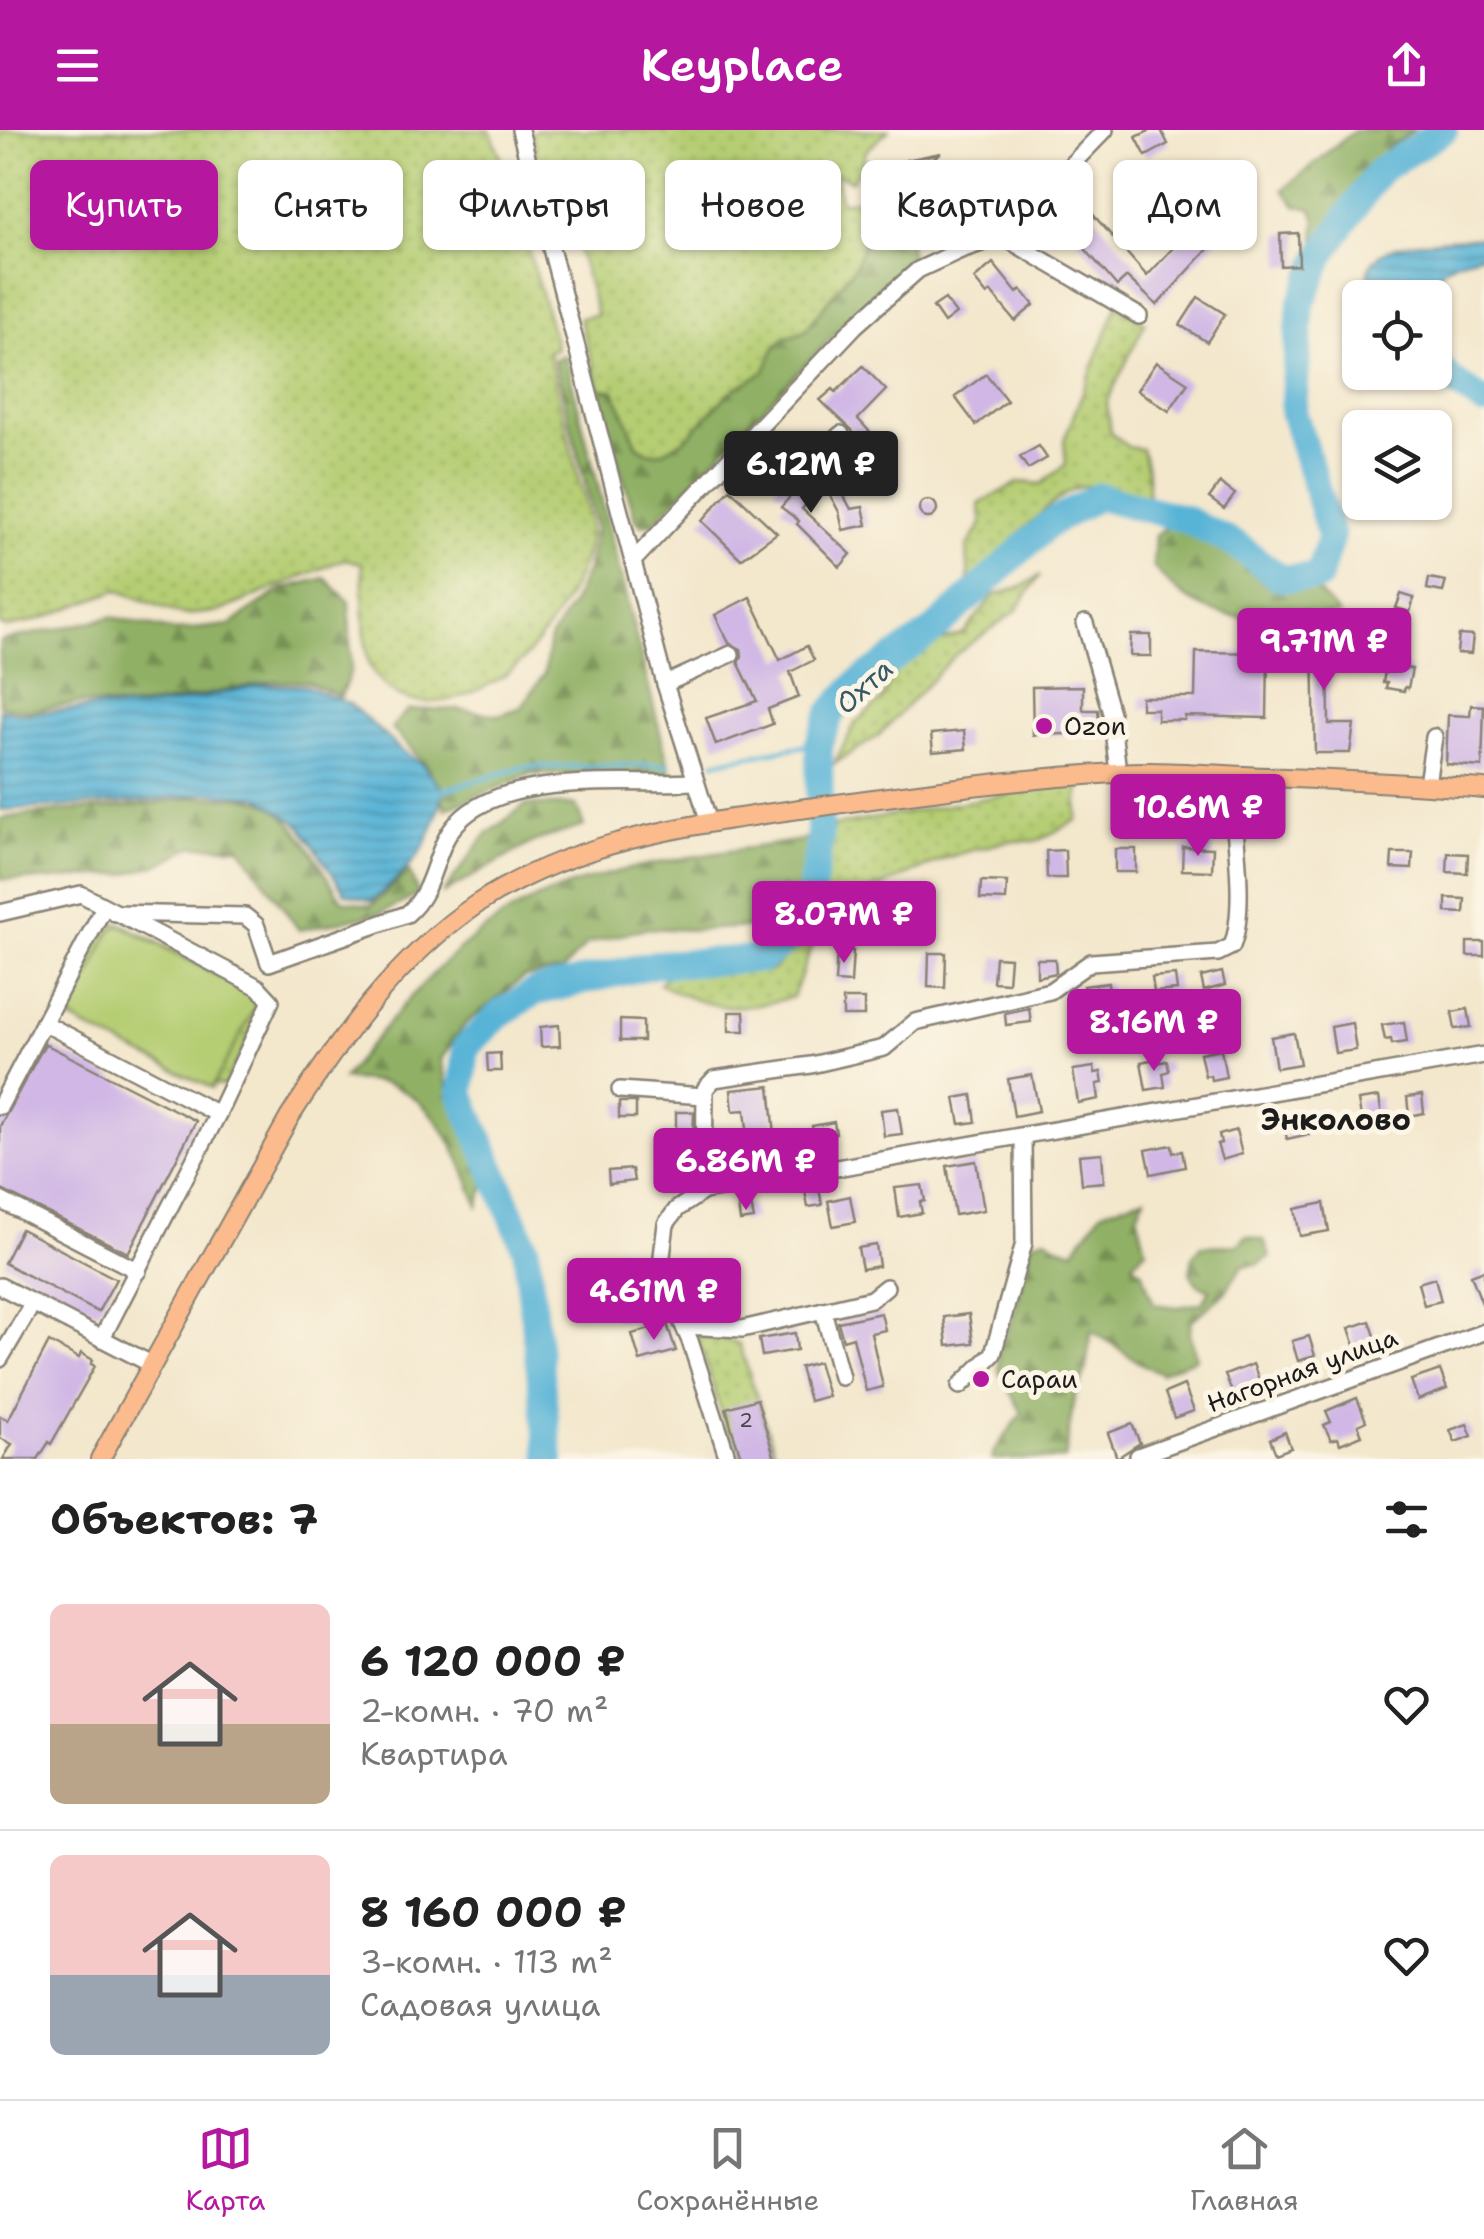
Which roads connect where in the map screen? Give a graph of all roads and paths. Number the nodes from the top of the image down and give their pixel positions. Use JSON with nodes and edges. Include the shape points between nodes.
{"nodes":[{"id":1,"x":520,"y":130,"type":"edge"},
{"id":2,"x":1105,"y":130,"type":"edge"},
{"id":3,"x":1076,"y":160,"type":"edge"},
{"id":4,"x":961,"y":250,"type":"edge"},
{"id":5,"x":1023,"y":250,"type":"edge"},
{"id":6,"x":1140,"y":316,"type":"dead end"},
{"id":7,"x":841,"y":434,"type":"dead end"},
{"id":8,"x":736,"y":450,"type":"junction"},
{"id":9,"x":633,"y":560,"type":"junction"},
{"id":10,"x":1084,"y":623,"type":"dead end"},
{"id":11,"x":731,"y":654,"type":"dead end"},
{"id":12,"x":665,"y":684,"type":"junction"},
{"id":13,"x":1434,"y":737,"type":"dead end"},
{"id":14,"x":1118,"y":772,"type":"junction"},
{"id":15,"x":1231,"y":775,"type":"junction"},
{"id":16,"x":694,"y":782,"type":"junction"},
{"id":17,"x":1427,"y":784,"type":"junction"},
{"id":18,"x":1484,"y":789,"type":"edge"},
{"id":19,"x":709,"y":822,"type":"junction"},
{"id":20,"x":110,"y":910,"type":"junction"},
{"id":21,"x":0,"y":912,"type":"edge"},
{"id":22,"x":269,"y":963,"type":"junction"},
{"id":23,"x":268,"y":996,"type":"junction"},
{"id":24,"x":44,"y":1023,"type":"junction"},
{"id":25,"x":1484,"y":1055,"type":"edge"},
{"id":26,"x":620,"y":1090,"type":"dead end"},
{"id":27,"x":704,"y":1096,"type":"junction"},
{"id":28,"x":0,"y":1106,"type":"edge"},
{"id":29,"x":218,"y":1114,"type":"junction"},
{"id":30,"x":1022,"y":1136,"type":"junction"},
{"id":31,"x":704,"y":1191,"type":"junction"},
{"id":32,"x":0,"y":1200,"type":"edge"},
{"id":33,"x":138,"y":1271,"type":"junction"},
{"id":34,"x":0,"y":1286,"type":"edge"},
{"id":35,"x":886,"y":1287,"type":"dead end"},
{"id":36,"x":33,"y":1302,"type":"junction"},
{"id":37,"x":822,"y":1310,"type":"junction"},
{"id":38,"x":1484,"y":1332,"type":"edge"},
{"id":39,"x":687,"y":1333,"type":"junction"},
{"id":40,"x":102,"y":1338,"type":"junction"},
{"id":41,"x":0,"y":1359,"type":"edge"},
{"id":42,"x":153,"y":1365,"type":"junction"},
{"id":43,"x":841,"y":1377,"type":"dead end"},
{"id":44,"x":960,"y":1386,"type":"dead end"},
{"id":45,"x":1138,"y":1456,"type":"dead end"},
{"id":46,"x":100,"y":1459,"type":"edge"},
{"id":47,"x":728,"y":1459,"type":"edge"}],
"edges":[{"from":1,"to":9,"type":"street"},
{"from":2,"to":3,"type":"street"},
{"from":4,"to":8,"type":"street","via":[[918,270],[855,326]]},
{"from":5,"to":6,"type":"street","via":[[1083,291]]},
{"from":7,"to":8,"type":"street","via":[[810,462],[790,468],[754,464]]},
{"from":8,"to":9,"type":"street"},
{"from":9,"to":12,"type":"street"},
{"from":10,"to":14,"type":"street","via":[[1111,713]]},
{"from":11,"to":12,"type":"street"},
{"from":12,"to":16,"type":"street"},
{"from":13,"to":17,"type":"street"},
{"from":14,"to":15,"type":"main road"},
{"from":14,"to":19,"type":"main road"},
{"from":15,"to":17,"type":"main road"},
{"from":15,"to":27,"type":"street","via":[[1238,932],[1232,946],[1218,953],[1092,962],[1050,991],[915,1022],[884,1048],[714,1079]]},
{"from":16,"to":19,"type":"street"},
{"from":16,"to":22,"type":"street","via":[[528,788],[487,802],[454,825],[422,902],[407,914]]},
{"from":17,"to":18,"type":"main road"},
{"from":19,"to":42,"type":"main road","via":[[540,869],[477,904],[379,990],[319,1071]]},
{"from":20,"to":21,"type":"street","via":[[81,894]]},
{"from":20,"to":22,"type":"street","via":[[245,916],[256,924]]},
{"from":20,"to":23,"type":"street"},
{"from":20,"to":24,"type":"street"},
{"from":22,"to":23,"type":"street"},
{"from":23,"to":29,"type":"street","via":[[269,1011]]},
{"from":24,"to":28,"type":"street"},
{"from":24,"to":29,"type":"street"},
{"from":25,"to":30,"type":"street"},
{"from":26,"to":27,"type":"street"},
{"from":27,"to":31,"type":"street"},
{"from":29,"to":33,"type":"street"},
{"from":30,"to":31,"type":"street"},
{"from":30,"to":44,"type":"street","via":[[1024,1243],[992,1354]]},
{"from":31,"to":39,"type":"street","via":[[677,1210],[661,1245],[666,1286]]},
{"from":32,"to":33,"type":"street"},
{"from":33,"to":40,"type":"street"},
{"from":34,"to":36,"type":"street"},
{"from":35,"to":37,"type":"street"},
{"from":36,"to":40,"type":"street"},
{"from":36,"to":41,"type":"street"},
{"from":37,"to":39,"type":"street","via":[[742,1329]]},
{"from":37,"to":43,"type":"street"},
{"from":38,"to":45,"type":"street","name":"Нагорная улица"},
{"from":39,"to":47,"type":"street"},
{"from":40,"to":42,"type":"street"},
{"from":42,"to":46,"type":"main road"}]}
